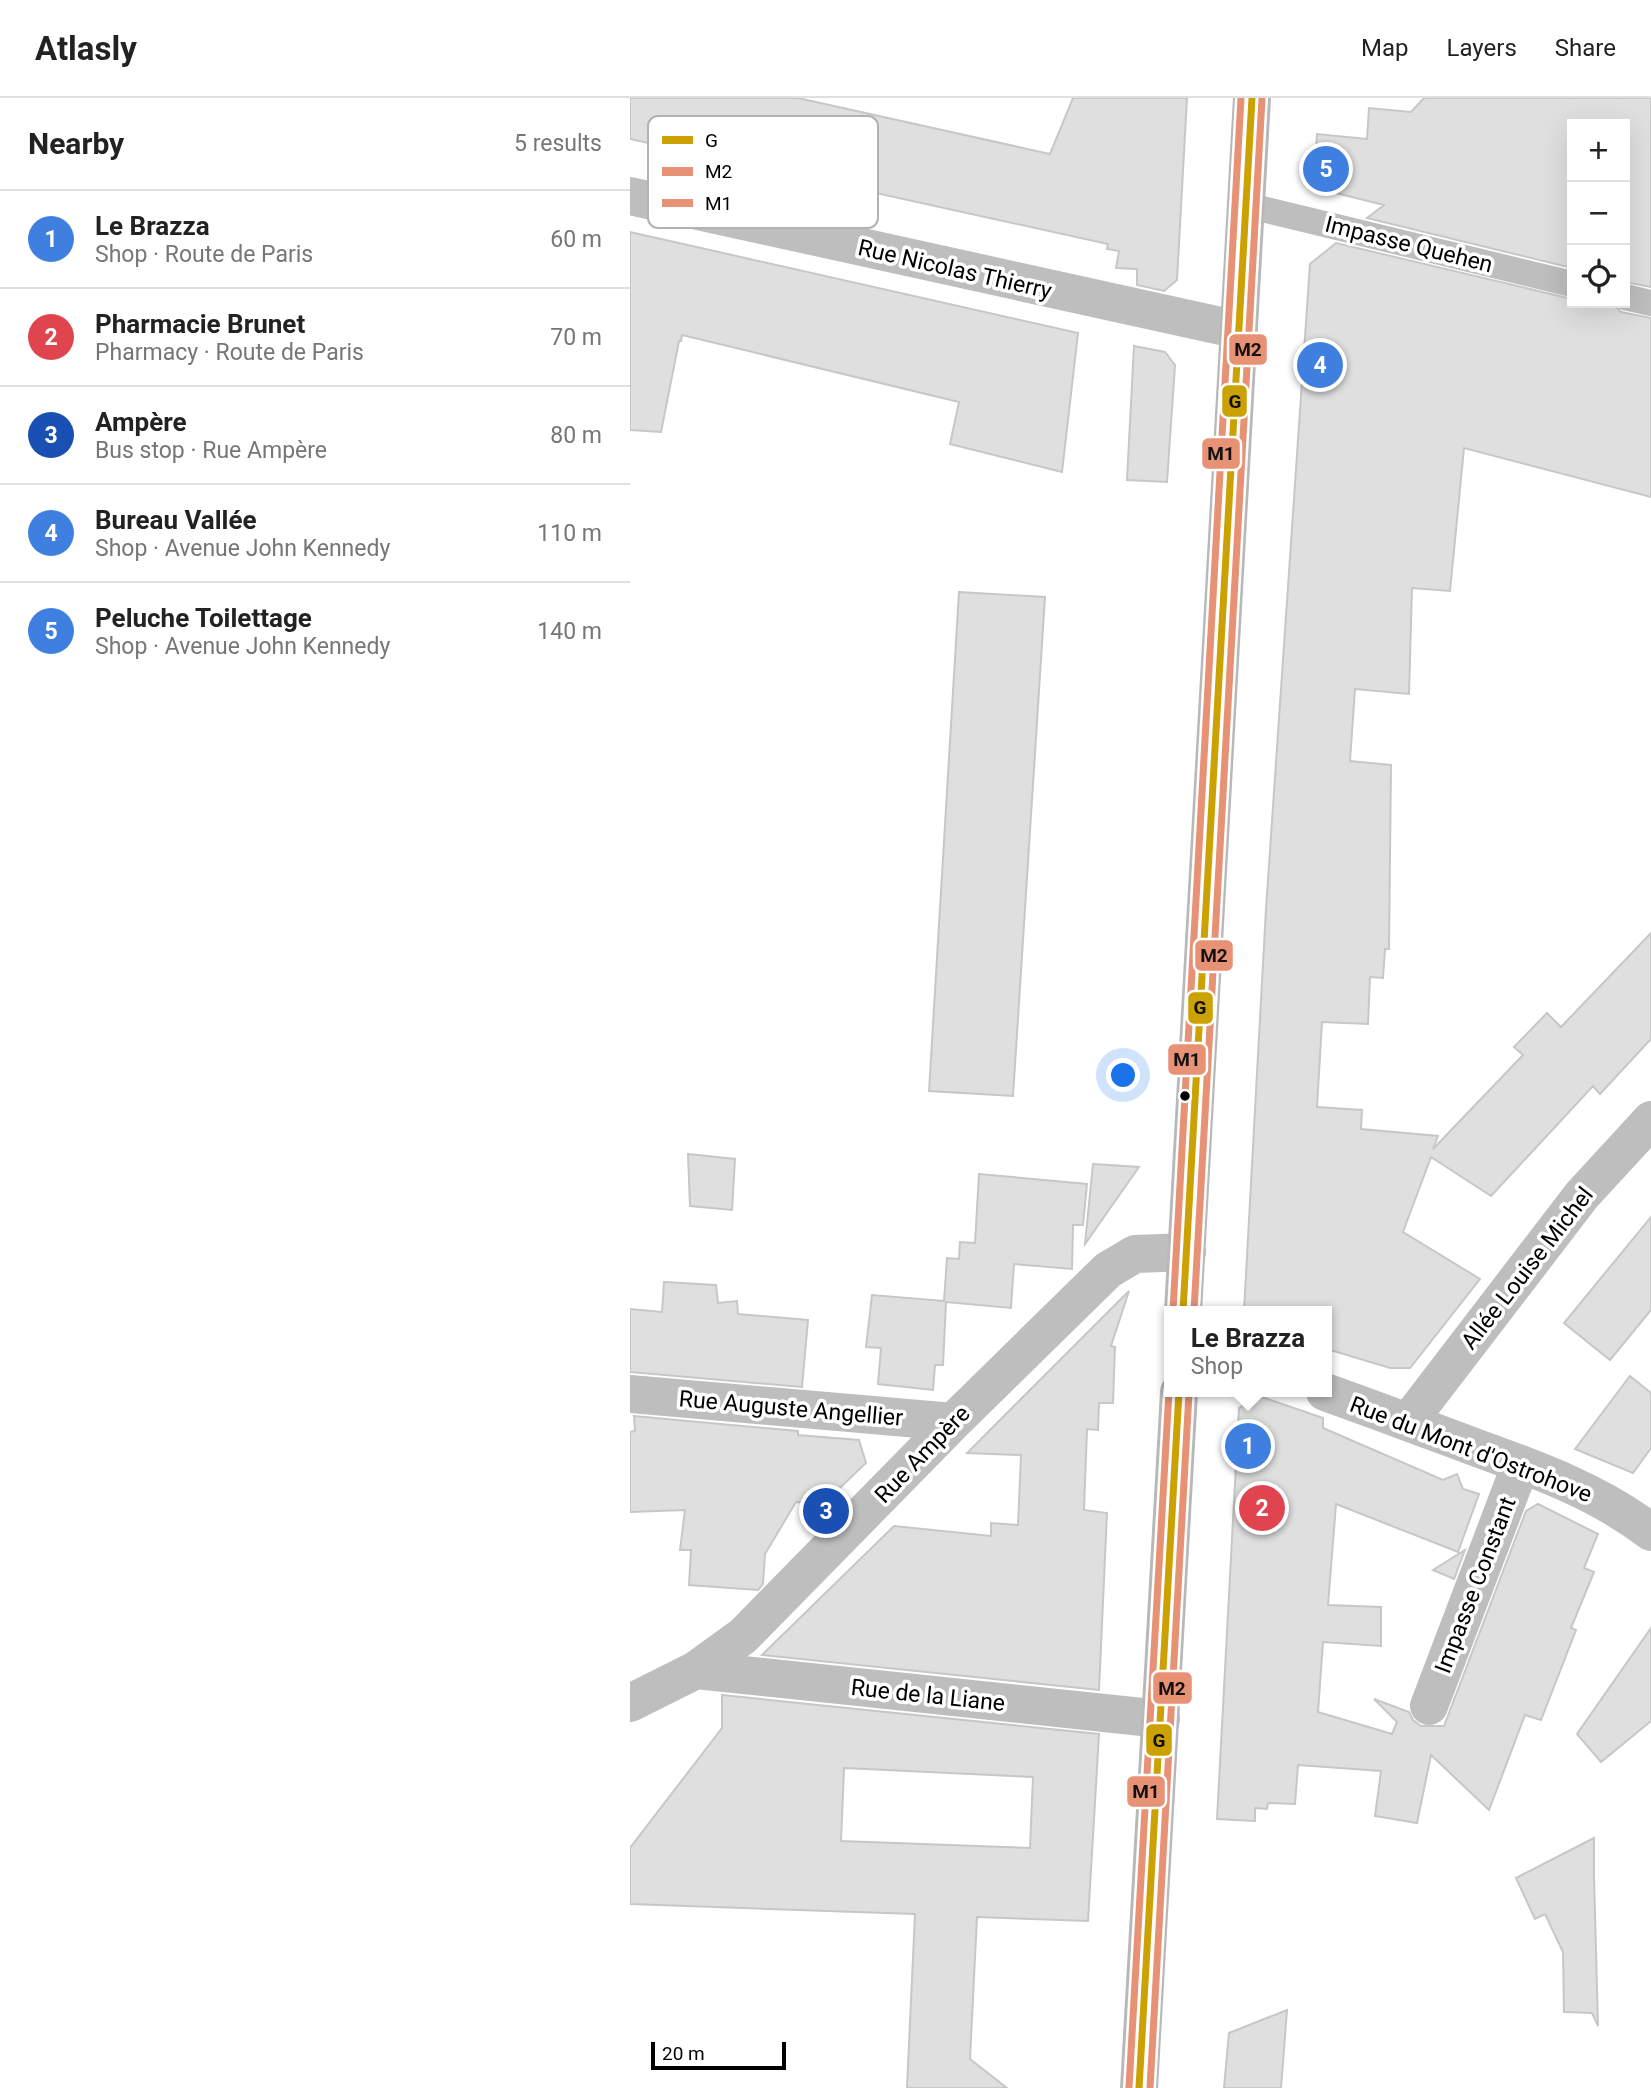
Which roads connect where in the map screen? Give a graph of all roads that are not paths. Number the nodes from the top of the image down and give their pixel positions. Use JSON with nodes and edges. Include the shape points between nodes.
{"nodes":[{"id":1,"x":1252,"y":98,"type":"edge"},
{"id":2,"x":630,"y":196,"type":"edge"},
{"id":3,"x":648,"y":200,"type":"edge"},
{"id":4,"x":1247,"y":205,"type":"junction"},
{"id":5,"x":773,"y":228,"type":"edge"},
{"id":6,"x":1567,"y":283,"type":"edge"},
{"id":7,"x":1630,"y":298,"type":"edge"},
{"id":8,"x":1651,"y":303,"type":"edge"},
{"id":9,"x":1239,"y":330,"type":"junction"},
{"id":10,"x":1651,"y":1120,"type":"edge"},
{"id":11,"x":1187,"y":1252,"type":"junction"},
{"id":12,"x":1183,"y":1306,"type":"edge"},
{"id":13,"x":630,"y":1394,"type":"edge"},
{"id":14,"x":1332,"y":1395,"type":"edge"},
{"id":15,"x":1179,"y":1397,"type":"edge"},
{"id":16,"x":953,"y":1422,"type":"junction"},
{"id":17,"x":1408,"y":1422,"type":"junction"},
{"id":18,"x":1521,"y":1464,"type":"junction"},
{"id":19,"x":1651,"y":1532,"type":"edge"},
{"id":20,"x":696,"y":1671,"type":"junction"},
{"id":21,"x":630,"y":1703,"type":"edge"},
{"id":22,"x":1429,"y":1706,"type":"dead end"},
{"id":23,"x":1161,"y":1719,"type":"junction"},
{"id":24,"x":1139,"y":2088,"type":"edge"}],
"edges":[{"from":1,"to":4,"type":"main road"},
{"from":2,"to":3,"type":"street","name":"Rue Nicolas Thierry"},
{"from":4,"to":6,"type":"lane","name":"Impasse Quehen"},
{"from":4,"to":9,"type":"main road"},
{"from":5,"to":9,"type":"street","name":"Rue Nicolas Thierry"},
{"from":7,"to":8,"type":"lane"},
{"from":9,"to":11,"type":"main road"},
{"from":10,"to":17,"type":"street","name":"Allée Louise Michel","via":[[1582,1195]]},
{"from":11,"to":12,"type":"main road"},
{"from":11,"to":16,"type":"street","name":"Rue Ampère","via":[[1135,1254],[1108,1270]]},
{"from":13,"to":16,"type":"street","name":"Rue Auguste Angellier"},
{"from":14,"to":17,"type":"street","name":"Rue du Mont d'Ostrohove"},
{"from":15,"to":23,"type":"main road"},
{"from":16,"to":20,"type":"street","name":"Rue Ampère","via":[[743,1636]]},
{"from":17,"to":18,"type":"street","name":"Rue du Mont d'Ostrohove"},
{"from":18,"to":19,"type":"street","name":"Rue du Mont d'Ostrohove","via":[[1611,1504]]},
{"from":18,"to":22,"type":"street","name":"Impasse Constant"},
{"from":20,"to":21,"type":"street","name":"Rue Ampère"},
{"from":20,"to":23,"type":"street","name":"Rue de la Liane"},
{"from":23,"to":24,"type":"main road"}]}
